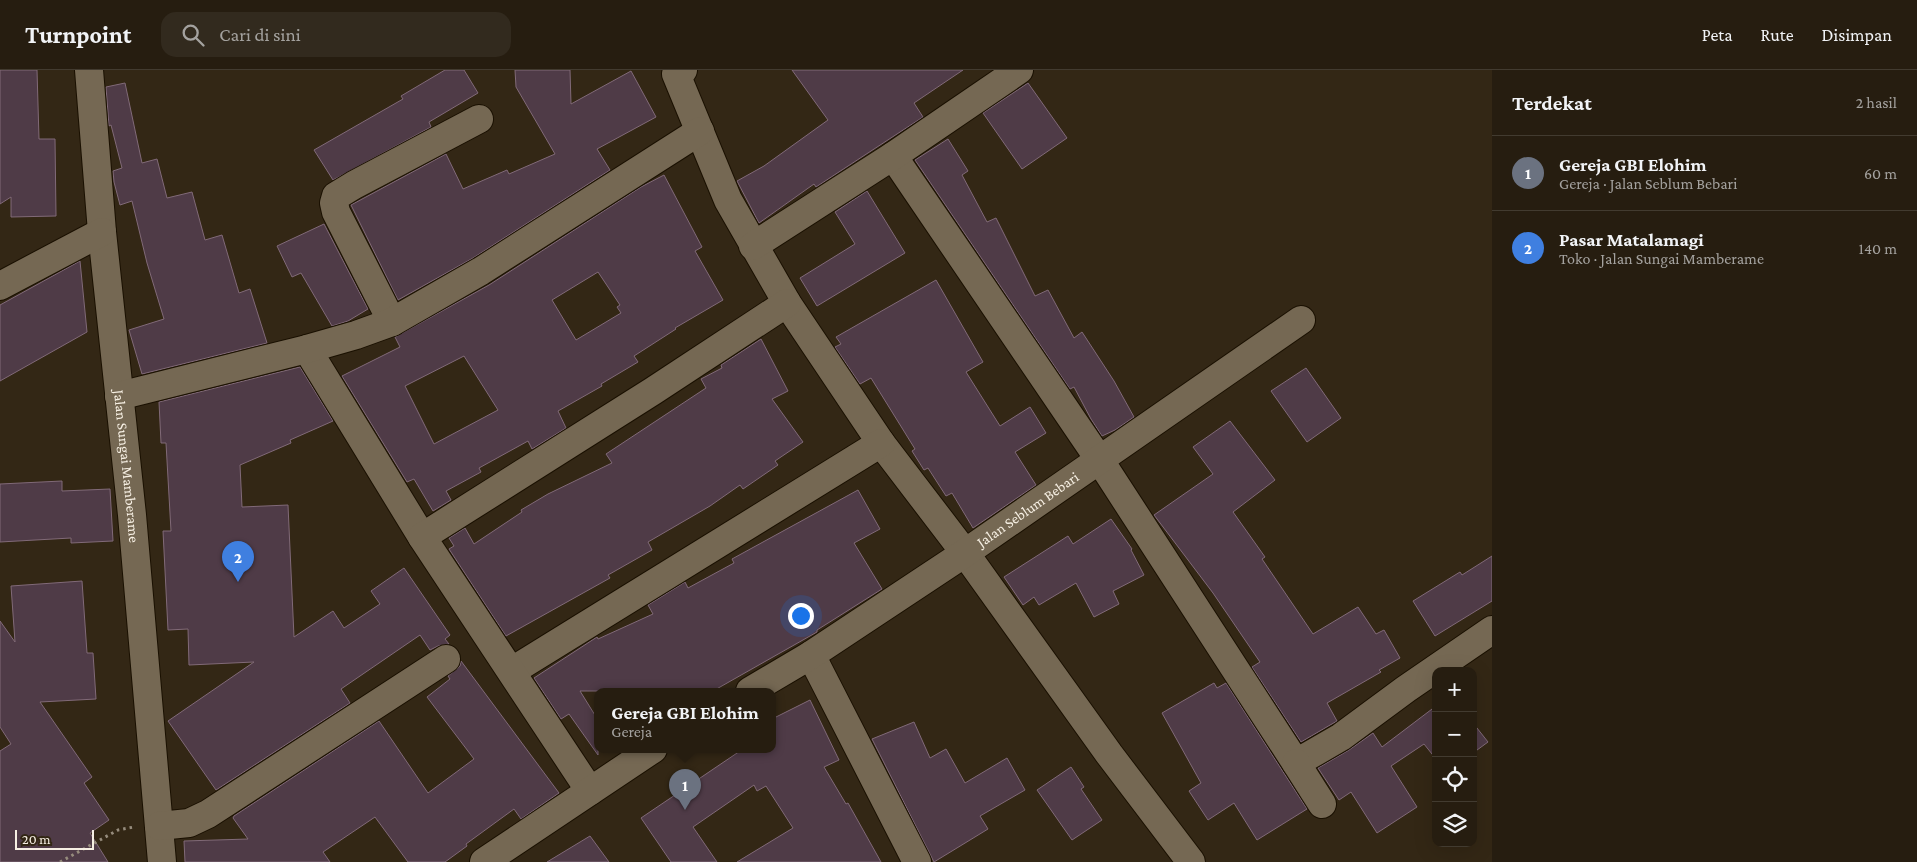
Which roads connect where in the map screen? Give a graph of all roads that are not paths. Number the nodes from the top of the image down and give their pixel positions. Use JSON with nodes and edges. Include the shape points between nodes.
{"nodes":[{"id":1,"x":89,"y":70,"type":"edge"},
{"id":2,"x":1019,"y":70,"type":"edge"},
{"id":3,"x":678,"y":72,"type":"edge"},
{"id":4,"x":479,"y":119,"type":"dead end"},
{"id":5,"x":700,"y":131,"type":"junction"},
{"id":6,"x":893,"y":156,"type":"junction"},
{"id":7,"x":102,"y":232,"type":"junction"},
{"id":8,"x":753,"y":246,"type":"junction"},
{"id":9,"x":3,"y":278,"type":"edge"},
{"id":10,"x":787,"y":302,"type":"junction"},
{"id":11,"x":1301,"y":320,"type":"dead end"},
{"id":12,"x":392,"y":322,"type":"junction"},
{"id":13,"x":307,"y":348,"type":"junction"},
{"id":14,"x":119,"y":396,"type":"junction"},
{"id":15,"x":881,"y":443,"type":"junction"},
{"id":16,"x":1099,"y":459,"type":"junction"},
{"id":17,"x":422,"y":537,"type":"junction"},
{"id":18,"x":965,"y":553,"type":"junction"},
{"id":19,"x":1492,"y":630,"type":"edge"},
{"id":20,"x":811,"y":655,"type":"junction"},
{"id":21,"x":446,"y":659,"type":"dead end"},
{"id":22,"x":512,"y":671,"type":"junction"},
{"id":23,"x":755,"y":688,"type":"edge"},
{"id":24,"x":647,"y":753,"type":"edge"},
{"id":25,"x":1296,"y":763,"type":"junction"},
{"id":26,"x":590,"y":791,"type":"junction"},
{"id":27,"x":1322,"y":804,"type":"dead end"},
{"id":28,"x":159,"y":826,"type":"junction"},
{"id":29,"x":162,"y":862,"type":"edge"},
{"id":30,"x":484,"y":862,"type":"edge"},
{"id":31,"x":917,"y":862,"type":"edge"},
{"id":32,"x":1192,"y":862,"type":"edge"}],
"edges":[{"from":1,"to":7,"type":"street","name":"Jalan Sungai Mamberame"},
{"from":2,"to":6,"type":"street"},
{"from":3,"to":5,"type":"street"},
{"from":4,"to":12,"type":"street","via":[[336,196],[336,212]]},
{"from":5,"to":8,"type":"street","via":[[728,200]]},
{"from":5,"to":12,"type":"street","via":[[481,271]]},
{"from":6,"to":8,"type":"street"},
{"from":6,"to":16,"type":"street"},
{"from":7,"to":9,"type":"street"},
{"from":7,"to":14,"type":"street","name":"Jalan Sungai Mamberame"},
{"from":8,"to":10,"type":"street"},
{"from":10,"to":15,"type":"street"},
{"from":10,"to":17,"type":"street"},
{"from":11,"to":16,"type":"street","name":"Jalan Seblum Bebari"},
{"from":12,"to":13,"type":"street"},
{"from":13,"to":14,"type":"street"},
{"from":13,"to":17,"type":"street"},
{"from":14,"to":28,"type":"street","name":"Jalan Sungai Mamberame"},
{"from":15,"to":18,"type":"street"},
{"from":15,"to":22,"type":"street"},
{"from":16,"to":18,"type":"street","name":"Jalan Seblum Bebari"},
{"from":16,"to":25,"type":"street"},
{"from":17,"to":22,"type":"street"},
{"from":18,"to":20,"type":"street","name":"Jalan Seblum Bebari"},
{"from":18,"to":32,"type":"street","via":[[1109,754]]},
{"from":19,"to":25,"type":"street","via":[[1341,737]]},
{"from":20,"to":23,"type":"street","name":"Jalan Seblum Bebari"},
{"from":20,"to":31,"type":"street"},
{"from":21,"to":28,"type":"street","via":[[208,814],[189,823]]},
{"from":22,"to":26,"type":"street"},
{"from":24,"to":26,"type":"street"},
{"from":25,"to":27,"type":"street"},
{"from":26,"to":30,"type":"street"},
{"from":28,"to":29,"type":"street","name":"Jalan Sungai Mamberame"}]}
